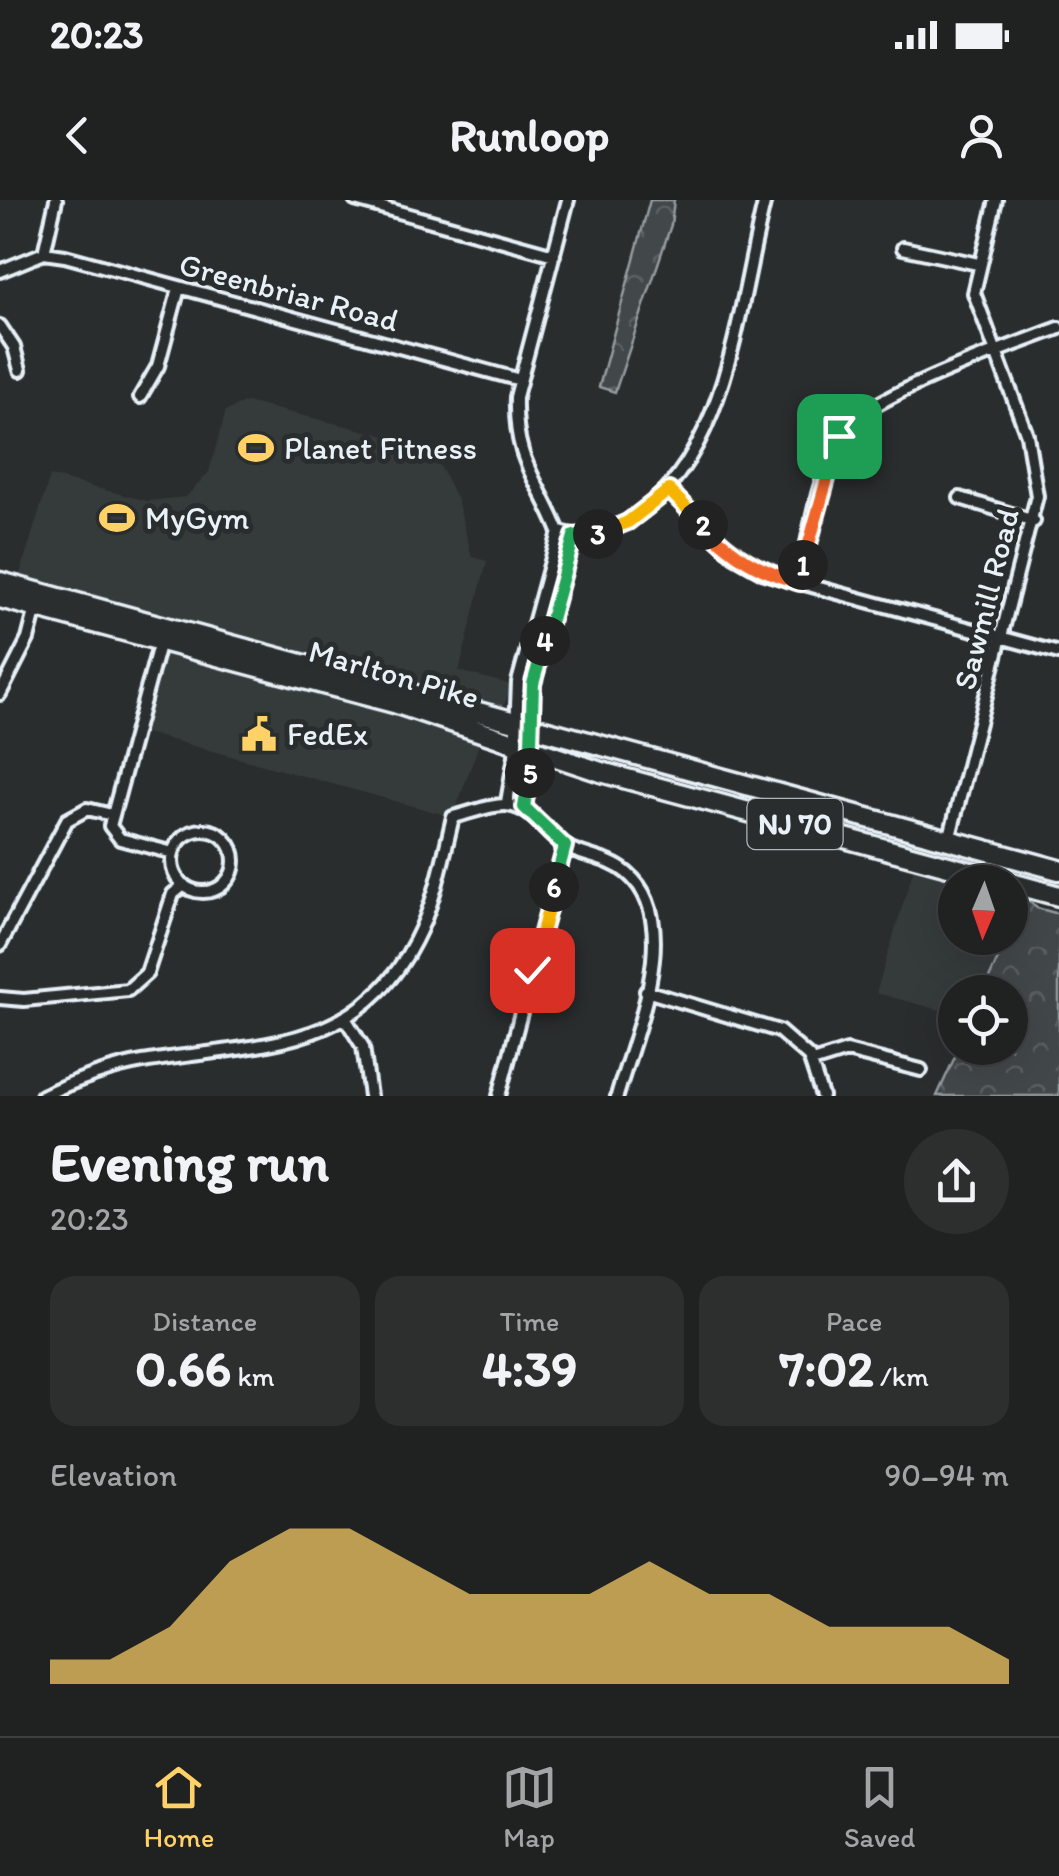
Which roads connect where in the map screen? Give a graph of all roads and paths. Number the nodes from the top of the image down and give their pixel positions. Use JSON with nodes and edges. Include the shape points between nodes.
{"nodes":[{"id":1,"x":56,"y":200,"type":"edge"},
{"id":2,"x":355,"y":200,"type":"edge"},
{"id":3,"x":568,"y":200,"type":"edge"},
{"id":4,"x":764,"y":200,"type":"edge"},
{"id":5,"x":996,"y":200,"type":"edge"},
{"id":6,"x":904,"y":248,"type":"dead end"},
{"id":7,"x":44,"y":253,"type":"junction"},
{"id":8,"x":554,"y":255,"type":"junction"},
{"id":9,"x":978,"y":264,"type":"junction"},
{"id":10,"x":0,"y":271,"type":"edge"},
{"id":11,"x":179,"y":288,"type":"junction"},
{"id":12,"x":0,"y":326,"type":"edge"},
{"id":13,"x":1059,"y":328,"type":"edge"},
{"id":14,"x":995,"y":354,"type":"junction"},
{"id":15,"x":20,"y":370,"type":"dead end"},
{"id":16,"x":520,"y":380,"type":"junction"},
{"id":17,"x":140,"y":397,"type":"dead end"},
{"id":18,"x":669,"y":490,"type":"junction"},
{"id":19,"x":960,"y":498,"type":"dead end"},
{"id":20,"x":1034,"y":522,"type":"junction"},
{"id":21,"x":566,"y":534,"type":"junction"},
{"id":22,"x":800,"y":583,"type":"junction"},
{"id":23,"x":4,"y":589,"type":"edge"},
{"id":24,"x":36,"y":608,"type":"junction"},
{"id":25,"x":1004,"y":638,"type":"junction"},
{"id":26,"x":160,"y":641,"type":"junction"},
{"id":27,"x":1059,"y":653,"type":"edge"},
{"id":28,"x":0,"y":694,"type":"edge"},
{"id":29,"x":523,"y":735,"type":"junction"},
{"id":30,"x":515,"y":804,"type":"junction"},
{"id":31,"x":112,"y":815,"type":"junction"},
{"id":32,"x":950,"y":840,"type":"junction"},
{"id":33,"x":565,"y":846,"type":"junction"},
{"id":34,"x":172,"y":853,"type":"junction"},
{"id":35,"x":1059,"y":870,"type":"edge"},
{"id":36,"x":184,"y":885,"type":"junction"},
{"id":37,"x":1059,"y":896,"type":"edge"},
{"id":38,"x":0,"y":944,"type":"edge"},
{"id":39,"x":646,"y":991,"type":"junction"},
{"id":40,"x":0,"y":998,"type":"edge"},
{"id":41,"x":345,"y":1018,"type":"junction"},
{"id":42,"x":812,"y":1062,"type":"junction"},
{"id":43,"x":921,"y":1070,"type":"dead end"},
{"id":44,"x":42,"y":1096,"type":"edge"},
{"id":45,"x":370,"y":1096,"type":"edge"},
{"id":46,"x":498,"y":1096,"type":"edge"},
{"id":47,"x":617,"y":1096,"type":"edge"},
{"id":48,"x":822,"y":1096,"type":"edge"}],
"edges":[{"from":1,"to":7,"type":"street"},
{"from":2,"to":8,"type":"street"},
{"from":3,"to":8,"type":"street"},
{"from":4,"to":18,"type":"street","via":[[721,387],[690,463]]},
{"from":5,"to":9,"type":"street","name":"Sawmill Road"},
{"from":6,"to":9,"type":"street"},
{"from":7,"to":10,"type":"street"},
{"from":7,"to":11,"type":"street","name":"Greenbriar Road"},
{"from":8,"to":16,"type":"street"},
{"from":9,"to":14,"type":"street","name":"Sawmill Road","via":[[976,306]]},
{"from":11,"to":16,"type":"street","name":"Greenbriar Road"},
{"from":11,"to":17,"type":"street","via":[[158,366]]},
{"from":12,"to":15,"type":"street"},
{"from":13,"to":14,"type":"street"},
{"from":14,"to":20,"type":"street","name":"Sawmill Road","via":[[1034,460]]},
{"from":14,"to":22,"type":"street","via":[[896,395],[846,426],[811,527]]},
{"from":16,"to":21,"type":"street","via":[[519,451]]},
{"from":18,"to":21,"type":"street","via":[[628,522],[592,536]]},
{"from":18,"to":22,"type":"street","via":[[734,556]]},
{"from":19,"to":20,"type":"street"},
{"from":20,"to":25,"type":"street","name":"Sawmill Road"},
{"from":21,"to":29,"type":"street"},
{"from":21,"to":29,"type":"street","via":[[518,682]]},
{"from":22,"to":25,"type":"street"},
{"from":23,"to":24,"type":"highway","name":"Marlton Pike","number":"NJ 70"},
{"from":23,"to":29,"type":"highway","name":"Marlton Pike","number":"NJ 70"},
{"from":24,"to":26,"type":"highway","name":"Marlton Pike","number":"NJ 70"},
{"from":24,"to":28,"type":"street"},
{"from":25,"to":27,"type":"street"},
{"from":25,"to":32,"type":"street","name":"Sawmill Road"},
{"from":26,"to":29,"type":"highway","name":"Marlton Pike","number":"NJ 70"},
{"from":26,"to":31,"type":"street"},
{"from":29,"to":30,"type":"street"},
{"from":29,"to":30,"type":"street"},
{"from":29,"to":32,"type":"highway","name":"Marlton Pike","number":"NJ 70"},
{"from":29,"to":37,"type":"highway","name":"Marlton Pike","number":"NJ 70"},
{"from":30,"to":33,"type":"street"},
{"from":30,"to":41,"type":"street","via":[[453,817],[414,942],[390,980]]},
{"from":31,"to":34,"type":"street","via":[[116,837]]},
{"from":31,"to":38,"type":"street","via":[[87,809],[67,820]]},
{"from":32,"to":35,"type":"highway","name":"Marlton Pike","number":"NJ 70"},
{"from":33,"to":39,"type":"street","via":[[625,871],[648,898],[655,936]]},
{"from":33,"to":46,"type":"street"},
{"from":34,"to":36,"type":"street"},
{"from":34,"to":36,"type":"street","via":[[186,835],[204,830],[232,851],[232,871],[219,887],[199,892]]},
{"from":36,"to":40,"type":"street","via":[[173,894],[147,973],[128,990]]},
{"from":39,"to":42,"type":"street","via":[[778,1031]]},
{"from":39,"to":47,"type":"street"},
{"from":41,"to":44,"type":"street","via":[[296,1040],[143,1062]]},
{"from":41,"to":45,"type":"street","via":[[362,1047]]},
{"from":42,"to":43,"type":"street","via":[[847,1051]]},
{"from":42,"to":48,"type":"street"}]}
